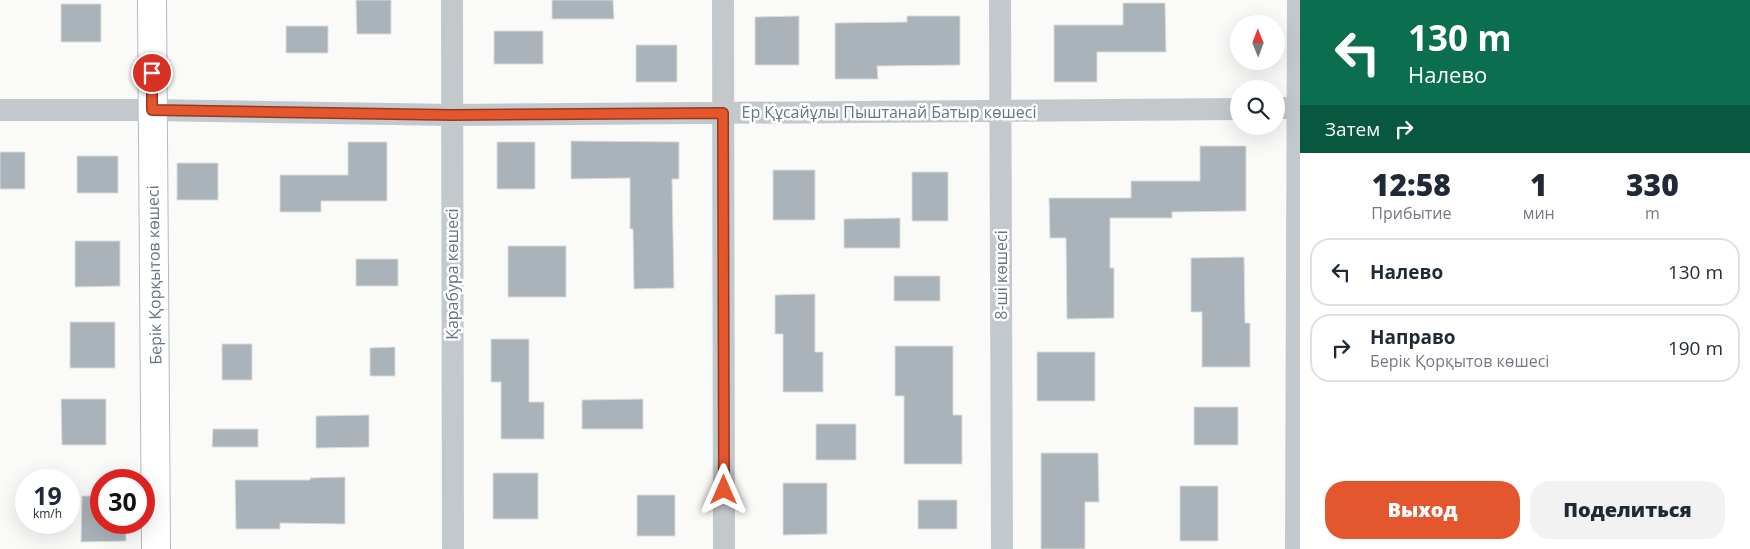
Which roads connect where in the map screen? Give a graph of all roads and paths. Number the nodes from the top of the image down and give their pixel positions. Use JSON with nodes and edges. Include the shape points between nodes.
{"nodes":[{"id":1,"x":152,"y":0,"type":"edge"},
{"id":2,"x":452,"y":0,"type":"edge"},
{"id":3,"x":723,"y":0,"type":"edge"},
{"id":4,"x":1000,"y":0,"type":"edge"},
{"id":5,"x":1298,"y":0,"type":"edge"},
{"id":6,"x":1291,"y":108,"type":"edge"},
{"id":7,"x":1230,"y":109,"type":"edge"},
{"id":8,"x":0,"y":110,"type":"edge"},
{"id":9,"x":152,"y":110,"type":"junction"},
{"id":10,"x":1000,"y":111,"type":"junction"},
{"id":11,"x":723,"y":113,"type":"junction"},
{"id":12,"x":452,"y":115,"type":"junction"},
{"id":13,"x":156,"y":549,"type":"edge"},
{"id":14,"x":453,"y":549,"type":"edge"},
{"id":15,"x":724,"y":549,"type":"edge"},
{"id":16,"x":1002,"y":549,"type":"edge"},
{"id":17,"x":1296,"y":549,"type":"edge"}],
"edges":[{"from":1,"to":9,"type":"street","name":"Берік Қорқытов көшесі"},
{"from":2,"to":12,"type":"street","name":"Қарабура көшесі"},
{"from":3,"to":11,"type":"street"},
{"from":4,"to":10,"type":"street","name":"8-шi көшесi"},
{"from":5,"to":6,"type":"street"},
{"from":6,"to":17,"type":"street"},
{"from":7,"to":10,"type":"street","name":"Ер Құсайұлы Пыштанай Батыр көшесі"},
{"from":8,"to":9,"type":"street","name":"Ер Құсайұлы Пыштанай Батыр көшесі"},
{"from":9,"to":12,"type":"street","name":"Ер Құсайұлы Пыштанай Батыр көшесі"},
{"from":9,"to":13,"type":"street","name":"Берік Қорқытов көшесі"},
{"from":10,"to":11,"type":"street","name":"Ер Құсайұлы Пыштанай Батыр көшесі"},
{"from":10,"to":16,"type":"street","name":"8-шi көшесi"},
{"from":11,"to":12,"type":"street","name":"Ер Құсайұлы Пыштанай Батыр көшесі"},
{"from":11,"to":15,"type":"street"},
{"from":12,"to":14,"type":"street","name":"Қарабура көшесі"}]}
